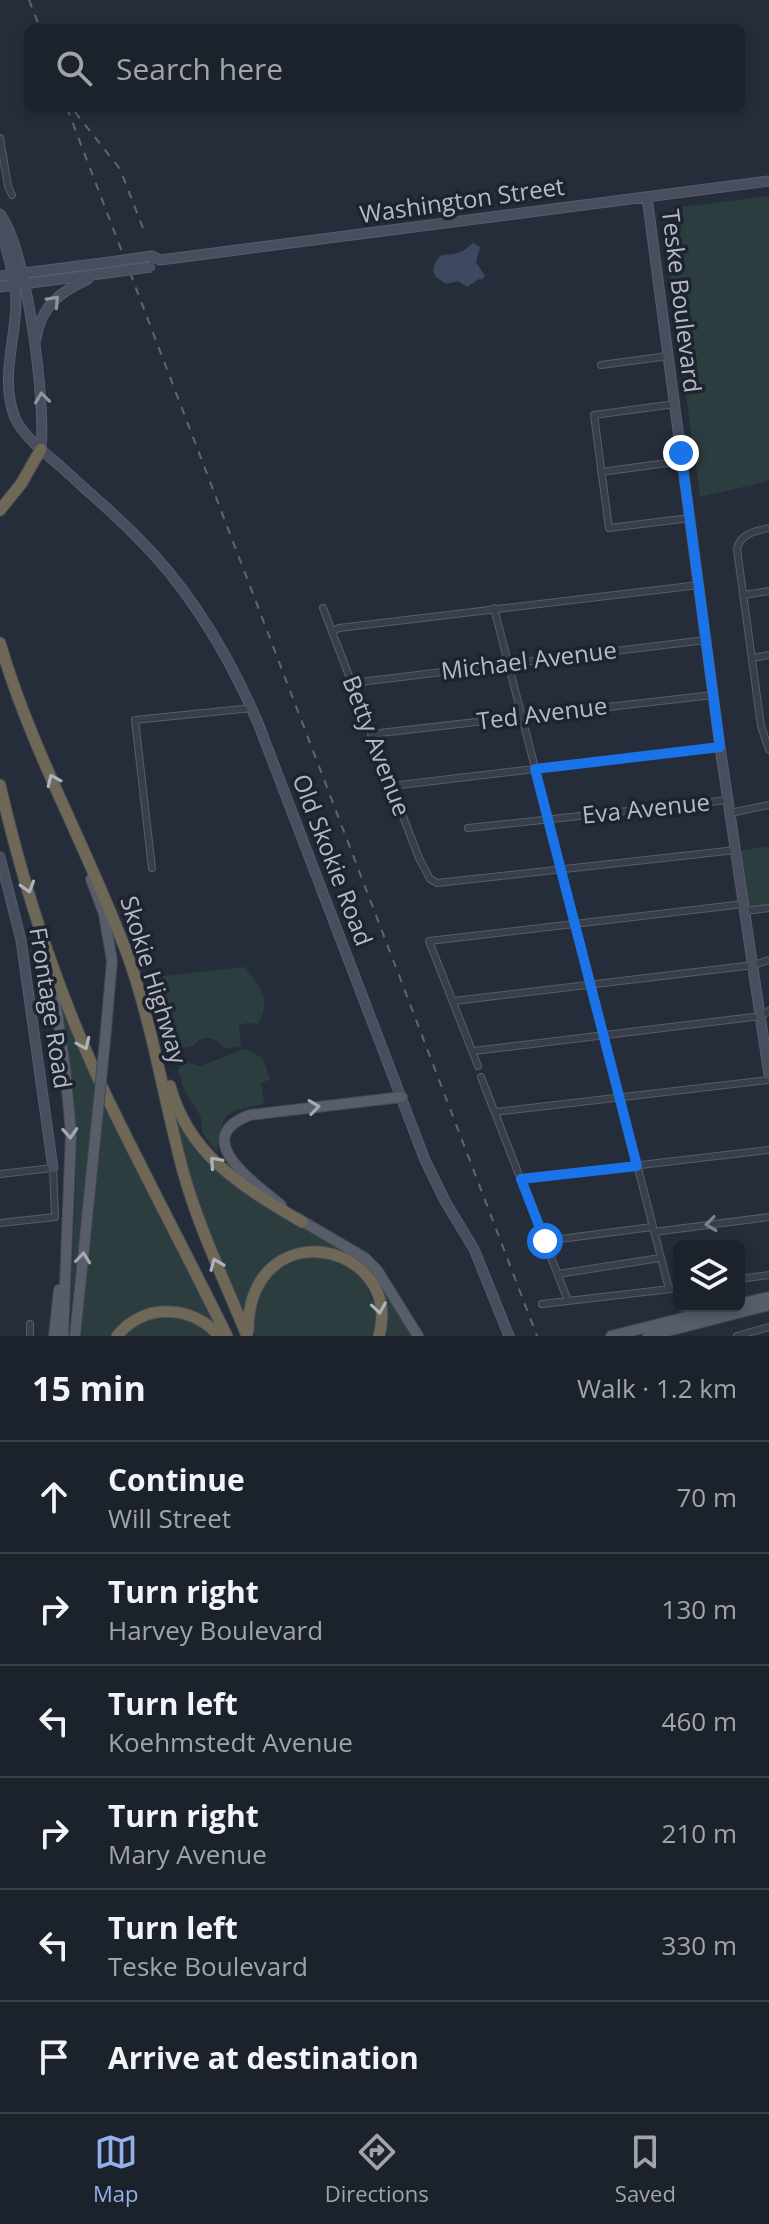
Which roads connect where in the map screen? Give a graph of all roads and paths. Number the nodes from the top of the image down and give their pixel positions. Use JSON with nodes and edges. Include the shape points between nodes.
{"nodes":[{"id":1,"x":0,"y":138,"type":"edge"},
{"id":2,"x":769,"y":181,"type":"edge"},
{"id":3,"x":12,"y":195,"type":"dead end"},
{"id":4,"x":647,"y":197,"type":"junction"},
{"id":5,"x":0,"y":214,"type":"edge"},
{"id":6,"x":0,"y":227,"type":"edge"},
{"id":7,"x":156,"y":264,"type":"junction"},
{"id":8,"x":102,"y":274,"type":"junction"},
{"id":9,"x":0,"y":276,"type":"edge"},
{"id":10,"x":17,"y":280,"type":"junction"},
{"id":11,"x":0,"y":287,"type":"edge"},
{"id":12,"x":35,"y":347,"type":"junction"},
{"id":13,"x":668,"y":356,"type":"junction"},
{"id":14,"x":601,"y":365,"type":"dead end"},
{"id":15,"x":675,"y":404,"type":"junction"},
{"id":16,"x":41,"y":449,"type":"junction"},
{"id":17,"x":682,"y":461,"type":"junction"},
{"id":18,"x":601,"y":472,"type":"junction"},
{"id":19,"x":0,"y":510,"type":"edge"},
{"id":20,"x":690,"y":518,"type":"junction"},
{"id":21,"x":769,"y":528,"type":"edge"},
{"id":22,"x":699,"y":585,"type":"junction"},
{"id":23,"x":769,"y":591,"type":"edge"},
{"id":24,"x":744,"y":595,"type":"junction"},
{"id":25,"x":323,"y":608,"type":"dead end"},
{"id":26,"x":494,"y":608,"type":"junction"},
{"id":27,"x":332,"y":631,"type":"junction"},
{"id":28,"x":706,"y":640,"type":"junction"},
{"id":29,"x":0,"y":643,"type":"edge"},
{"id":30,"x":769,"y":655,"type":"edge"},
{"id":31,"x":752,"y":658,"type":"junction"},
{"id":32,"x":508,"y":664,"type":"junction"},
{"id":33,"x":352,"y":683,"type":"junction"},
{"id":34,"x":713,"y":695,"type":"junction"},
{"id":35,"x":252,"y":708,"type":"junction"},
{"id":36,"x":521,"y":717,"type":"junction"},
{"id":37,"x":769,"y":722,"type":"edge"},
{"id":38,"x":761,"y":726,"type":"junction"},
{"id":39,"x":371,"y":734,"type":"junction"},
{"id":40,"x":720,"y":747,"type":"junction"},
{"id":41,"x":769,"y":750,"type":"edge"},
{"id":42,"x":535,"y":769,"type":"junction"},
{"id":43,"x":0,"y":785,"type":"edge"},
{"id":44,"x":391,"y":786,"type":"junction"},
{"id":45,"x":728,"y":800,"type":"junction"},
{"id":46,"x":769,"y":805,"type":"edge"},
{"id":47,"x":66,"y":811,"type":"junction"},
{"id":48,"x":730,"y":813,"type":"junction"},
{"id":49,"x":548,"y":820,"type":"junction"},
{"id":50,"x":468,"y":828,"type":"dead end"},
{"id":51,"x":736,"y":850,"type":"junction"},
{"id":52,"x":0,"y":857,"type":"edge"},
{"id":53,"x":152,"y":868,"type":"dead end"},
{"id":54,"x":561,"y":871,"type":"junction"},
{"id":55,"x":744,"y":908,"type":"junction"},
{"id":56,"x":769,"y":908,"type":"edge"},
{"id":57,"x":575,"y":925,"type":"junction"},
{"id":58,"x":46,"y":945,"type":"junction"},
{"id":59,"x":769,"y":960,"type":"edge"},
{"id":60,"x":130,"y":962,"type":"junction"},
{"id":61,"x":754,"y":965,"type":"junction"},
{"id":62,"x":590,"y":984,"type":"junction"},
{"id":63,"x":454,"y":1001,"type":"junction"},
{"id":64,"x":765,"y":1014,"type":"edge"},
{"id":65,"x":603,"y":1035,"type":"junction"},
{"id":66,"x":474,"y":1051,"type":"junction"},
{"id":67,"x":768,"y":1061,"type":"edge"},
{"id":68,"x":478,"y":1066,"type":"dead end"},
{"id":69,"x":481,"y":1077,"type":"dead end"},
{"id":70,"x":769,"y":1077,"type":"edge"},
{"id":71,"x":402,"y":1097,"type":"junction"},
{"id":72,"x":619,"y":1097,"type":"junction"},
{"id":73,"x":495,"y":1112,"type":"junction"},
{"id":74,"x":769,"y":1150,"type":"edge"},
{"id":75,"x":637,"y":1166,"type":"junction"},
{"id":76,"x":53,"y":1168,"type":"junction"},
{"id":77,"x":0,"y":1174,"type":"edge"},
{"id":78,"x":521,"y":1179,"type":"junction"},
{"id":79,"x":769,"y":1217,"type":"edge"},
{"id":80,"x":302,"y":1222,"type":"junction"},
{"id":81,"x":0,"y":1223,"type":"edge"},
{"id":82,"x":653,"y":1229,"type":"junction"},
{"id":83,"x":68,"y":1233,"type":"junction"},
{"id":84,"x":545,"y":1241,"type":"junction"},
{"id":85,"x":660,"y":1258,"type":"junction"},
{"id":86,"x":558,"y":1274,"type":"junction"},
{"id":87,"x":769,"y":1275,"type":"edge"},
{"id":88,"x":745,"y":1278,"type":"edge"},
{"id":89,"x":669,"y":1289,"type":"junction"},
{"id":90,"x":673,"y":1289,"type":"edge"},
{"id":91,"x":769,"y":1297,"type":"edge"},
{"id":92,"x":568,"y":1301,"type":"junction"},
{"id":93,"x":745,"y":1303,"type":"edge"},
{"id":94,"x":542,"y":1304,"type":"dead end"},
{"id":95,"x":769,"y":1305,"type":"edge"},
{"id":96,"x":707,"y":1312,"type":"edge"},
{"id":97,"x":30,"y":1324,"type":"dead end"},
{"id":98,"x":769,"y":1327,"type":"edge"},
{"id":99,"x":30,"y":1336,"type":"edge"},
{"id":100,"x":54,"y":1336,"type":"edge"},
{"id":101,"x":63,"y":1336,"type":"edge"},
{"id":102,"x":75,"y":1336,"type":"edge"},
{"id":103,"x":117,"y":1336,"type":"edge"},
{"id":104,"x":219,"y":1336,"type":"edge"},
{"id":105,"x":227,"y":1336,"type":"edge"},
{"id":106,"x":247,"y":1336,"type":"edge"},
{"id":107,"x":379,"y":1336,"type":"edge"},
{"id":108,"x":418,"y":1336,"type":"edge"},
{"id":109,"x":509,"y":1336,"type":"edge"},
{"id":110,"x":611,"y":1336,"type":"edge"},
{"id":111,"x":648,"y":1336,"type":"edge"},
{"id":112,"x":737,"y":1336,"type":"edge"}],
"edges":[{"from":1,"to":3,"type":"street"},
{"from":2,"to":4,"type":"street","name":"Washington Street"},
{"from":4,"to":7,"type":"street","name":"Washington Street"},
{"from":4,"to":13,"type":"street","name":"Teske Boulevard"},
{"from":5,"to":10,"type":"street","via":[[15,247]]},
{"from":6,"to":10,"type":"street"},
{"from":7,"to":8,"type":"street","name":"Washington Street","bridge":true},
{"from":7,"to":10,"type":"street","name":"Washington Street","bridge":true,"via":[[152,256]]},
{"from":8,"to":10,"type":"street","name":"Washington Street"},
{"from":12,"to":8,"type":"street","one_way":true,"via":[[51,301]]},
{"from":9,"to":10,"type":"street","name":"Washington Street"},
{"from":10,"to":11,"type":"street","name":"Washington Street"},
{"from":10,"to":12,"type":"street"},
{"from":10,"to":16,"type":"street","name":"Old Skokie Road","via":[[7,395],[17,422]]},
{"from":16,"to":12,"type":"street","one_way":true,"via":[[43,410]]},
{"from":13,"to":14,"type":"street"},
{"from":13,"to":15,"type":"street","name":"Teske Boulevard"},
{"from":15,"to":17,"type":"street","name":"Teske Boulevard"},
{"from":15,"to":18,"type":"street","via":[[594,415]]},
{"from":16,"to":19,"type":"highway"},
{"from":16,"to":35,"type":"street","name":"Old Skokie Road","via":[[163,565],[221,647]]},
{"from":17,"to":18,"type":"street"},
{"from":17,"to":20,"type":"street","name":"Teske Boulevard"},
{"from":18,"to":20,"type":"street","via":[[609,528]]},
{"from":20,"to":22,"type":"street","name":"Teske Boulevard"},
{"from":21,"to":24,"type":"street","via":[[747,534],[738,544]]},
{"from":22,"to":26,"type":"street"},
{"from":22,"to":28,"type":"street","name":"Teske Boulevard"},
{"from":23,"to":24,"type":"street"},
{"from":24,"to":31,"type":"street"},
{"from":25,"to":27,"type":"street","name":"Betty Avenue"},
{"from":26,"to":27,"type":"street"},
{"from":26,"to":32,"type":"street"},
{"from":27,"to":33,"type":"street","name":"Betty Avenue"},
{"from":28,"to":32,"type":"street","name":"Michael Avenue"},
{"from":28,"to":34,"type":"street","name":"Teske Boulevard"},
{"from":47,"to":29,"type":"highway","name":"Skokie Highway","one_way":true},
{"from":30,"to":31,"type":"street"},
{"from":31,"to":38,"type":"street"},
{"from":32,"to":33,"type":"street","name":"Michael Avenue"},
{"from":32,"to":36,"type":"street"},
{"from":33,"to":39,"type":"street","name":"Betty Avenue"},
{"from":34,"to":36,"type":"street","name":"Ted Avenue"},
{"from":34,"to":40,"type":"street","name":"Teske Boulevard"},
{"from":35,"to":53,"type":"street","via":[[135,720]]},
{"from":35,"to":71,"type":"street","name":"Old Skokie Road"},
{"from":36,"to":39,"type":"street","name":"Ted Avenue"},
{"from":36,"to":42,"type":"street"},
{"from":37,"to":38,"type":"street"},
{"from":38,"to":41,"type":"street"},
{"from":39,"to":44,"type":"street","name":"Betty Avenue"},
{"from":40,"to":42,"type":"street"},
{"from":40,"to":45,"type":"street","name":"Teske Boulevard"},
{"from":42,"to":44,"type":"street"},
{"from":42,"to":49,"type":"street"},
{"from":43,"to":58,"type":"highway","one_way":true},
{"from":44,"to":54,"type":"street","name":"Betty Avenue","via":[[433,881],[448,884]]},
{"from":45,"to":48,"type":"street","name":"Teske Boulevard"},
{"from":45,"to":49,"type":"street","name":"Eva Avenue"},
{"from":46,"to":48,"type":"street"},
{"from":47,"to":60,"type":"highway","name":"Skokie Highway"},
{"from":102,"to":47,"type":"main road","one_way":true,"bridge":true,"via":[[111,979],[104,914]]},
{"from":48,"to":51,"type":"street","name":"Teske Boulevard"},
{"from":49,"to":50,"type":"street","name":"Eva Avenue"},
{"from":49,"to":54,"type":"street"},
{"from":51,"to":54,"type":"street"},
{"from":51,"to":55,"type":"street","name":"Teske Boulevard"},
{"from":52,"to":76,"type":"street","name":"Frontage Road","via":[[29,990]]},
{"from":54,"to":57,"type":"street"},
{"from":55,"to":56,"type":"street"},
{"from":55,"to":57,"type":"street"},
{"from":55,"to":61,"type":"street","name":"Teske Boulevard"},
{"from":57,"to":62,"type":"street"},
{"from":57,"to":63,"type":"street","via":[[429,941]]},
{"from":58,"to":83,"type":"main road","one_way":true,"via":[[71,1133]]},
{"from":58,"to":105,"type":"highway","one_way":true,"via":[[116,1117]]},
{"from":59,"to":61,"type":"street"},
{"from":80,"to":60,"type":"highway","one_way":true,"via":[[240,1185],[195,1139],[174,1100]]},
{"from":106,"to":60,"type":"highway","name":"Skokie Highway","one_way":true,"via":[[192,1201]]},
{"from":61,"to":62,"type":"street"},
{"from":61,"to":64,"type":"street","name":"Teske Boulevard"},
{"from":62,"to":63,"type":"street"},
{"from":62,"to":65,"type":"street"},
{"from":63,"to":66,"type":"street"},
{"from":64,"to":65,"type":"street"},
{"from":64,"to":67,"type":"street","name":"Teske Boulevard"},
{"from":65,"to":66,"type":"street"},
{"from":65,"to":72,"type":"street"},
{"from":66,"to":68,"type":"street"},
{"from":67,"to":70,"type":"street","name":"Teske Boulevard"},
{"from":69,"to":73,"type":"street"},
{"from":70,"to":72,"type":"street"},
{"from":80,"to":71,"type":"main road","one_way":true,"via":[[233,1164],[226,1151],[229,1128],[250,1115]]},
{"from":71,"to":109,"type":"street","name":"Old Skokie Road","via":[[425,1160],[474,1249]]},
{"from":72,"to":73,"type":"street"},
{"from":72,"to":75,"type":"street"},
{"from":73,"to":78,"type":"street"},
{"from":74,"to":75,"type":"street"},
{"from":75,"to":78,"type":"street"},
{"from":75,"to":82,"type":"street"},
{"from":76,"to":77,"type":"street"},
{"from":76,"to":81,"type":"street","via":[[55,1217]]},
{"from":78,"to":84,"type":"street"},
{"from":79,"to":82,"type":"street","one_way":true},
{"from":80,"to":108,"type":"main road","via":[[365,1258]]},
{"from":82,"to":84,"type":"street"},
{"from":82,"to":85,"type":"street"},
{"from":83,"to":100,"type":"main road"},
{"from":83,"to":101,"type":"main road"},
{"from":84,"to":86,"type":"street"},
{"from":85,"to":86,"type":"street"},
{"from":85,"to":89,"type":"street"},
{"from":86,"to":92,"type":"street"},
{"from":87,"to":88,"type":"street"},
{"from":89,"to":90,"type":"street"},
{"from":89,"to":92,"type":"street"},
{"from":91,"to":93,"type":"main road"},
{"from":92,"to":94,"type":"street"},
{"from":95,"to":111,"type":"main road"},
{"from":96,"to":110,"type":"main road"},
{"from":97,"to":99,"type":"street"},
{"from":98,"to":112,"type":"street"},
{"from":103,"to":104,"type":"highway","via":[[137,1318],[172,1311],[194,1316]]},
{"from":106,"to":107,"type":"highway","one_way":true,"via":[[251,1298],[263,1276],[282,1260],[311,1252],[335,1254],[364,1272],[379,1299]]}]}
